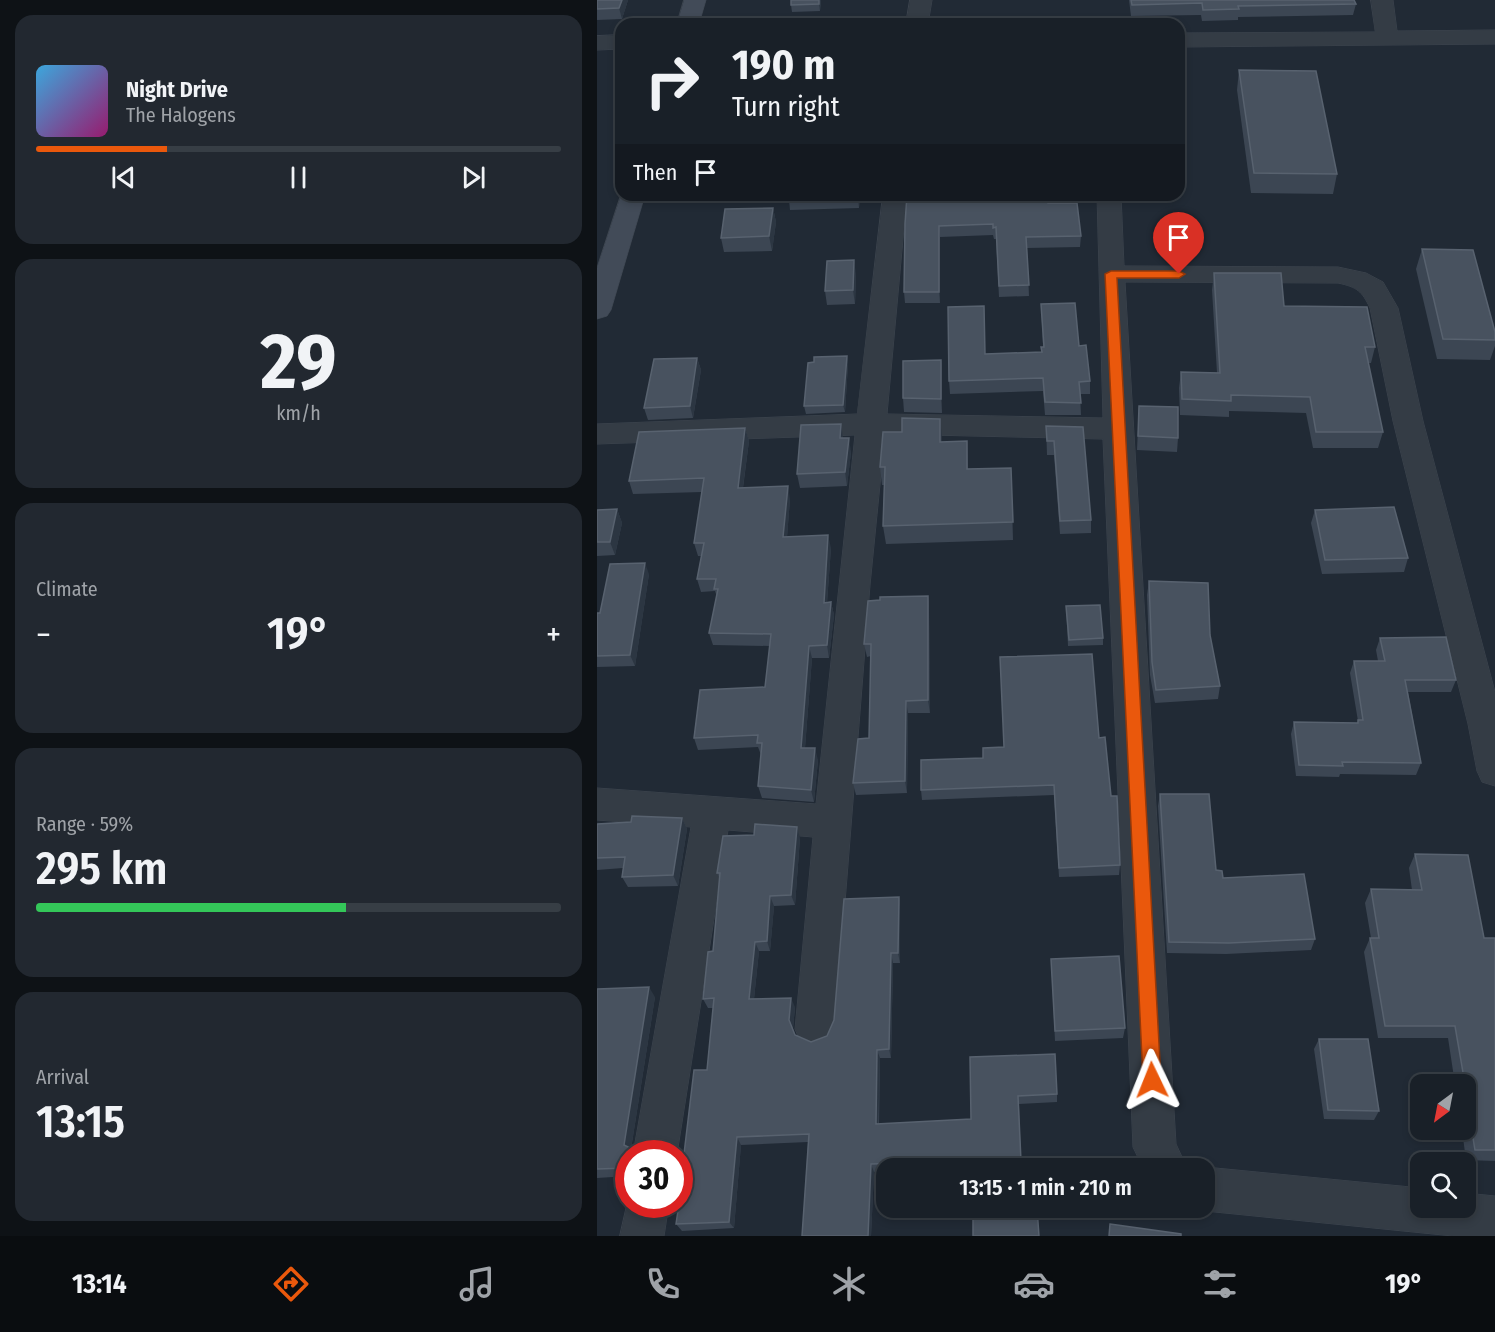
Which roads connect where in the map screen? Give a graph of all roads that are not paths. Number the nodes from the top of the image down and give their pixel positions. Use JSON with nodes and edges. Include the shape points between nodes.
{"nodes":[{"id":1,"x":695,"y":0,"type":"edge"},
{"id":2,"x":921,"y":0,"type":"edge"},
{"id":3,"x":1382,"y":0,"type":"edge"},
{"id":4,"x":689,"y":18,"type":"edge"},
{"id":5,"x":918,"y":18,"type":"edge"},
{"id":6,"x":1495,"y":37,"type":"edge"},
{"id":7,"x":1387,"y":38,"type":"junction"},
{"id":8,"x":1185,"y":40,"type":"edge"},
{"id":9,"x":615,"y":42,"type":"edge"},
{"id":10,"x":597,"y":43,"type":"edge"},
{"id":11,"x":631,"y":201,"type":"edge"},
{"id":12,"x":894,"y":201,"type":"edge"},
{"id":13,"x":1109,"y":201,"type":"edge"},
{"id":14,"x":1111,"y":274,"type":"junction"},
{"id":15,"x":601,"y":284,"type":"edge"},
{"id":16,"x":597,"y":310,"type":"edge"},
{"id":17,"x":872,"y":424,"type":"junction"},
{"id":18,"x":1118,"y":429,"type":"junction"},
{"id":19,"x":597,"y":434,"type":"edge"},
{"id":20,"x":1495,"y":771,"type":"edge"},
{"id":21,"x":597,"y":804,"type":"edge"},
{"id":22,"x":712,"y":813,"type":"junction"},
{"id":23,"x":834,"y":822,"type":"junction"},
{"id":24,"x":815,"y":1029,"type":"dead end"},
{"id":25,"x":657,"y":1140,"type":"edge"},
{"id":26,"x":1160,"y":1158,"type":"edge"},
{"id":27,"x":1215,"y":1190,"type":"edge"},
{"id":28,"x":645,"y":1218,"type":"edge"},
{"id":29,"x":1495,"y":1218,"type":"edge"},
{"id":30,"x":642,"y":1236,"type":"edge"}],
"edges":[{"from":1,"to":4,"type":"main road"},
{"from":2,"to":5,"type":"street"},
{"from":3,"to":7,"type":"street"},
{"from":6,"to":7,"type":"street"},
{"from":7,"to":8,"type":"street"},
{"from":9,"to":10,"type":"street"},
{"from":11,"to":15,"type":"main road"},
{"from":12,"to":17,"type":"street"},
{"from":13,"to":14,"type":"street"},
{"from":14,"to":18,"type":"street"},
{"from":14,"to":20,"type":"street","via":[[1338,275],[1374,288],[1384,308],[1408,421]]},
{"from":15,"to":16,"type":"main road"},
{"from":17,"to":18,"type":"street"},
{"from":17,"to":19,"type":"street"},
{"from":17,"to":23,"type":"street"},
{"from":18,"to":26,"type":"street","via":[[1155,1147]]},
{"from":21,"to":22,"type":"street"},
{"from":22,"to":23,"type":"street"},
{"from":22,"to":25,"type":"street"},
{"from":23,"to":24,"type":"street"},
{"from":27,"to":29,"type":"street"},
{"from":28,"to":30,"type":"street"}]}
